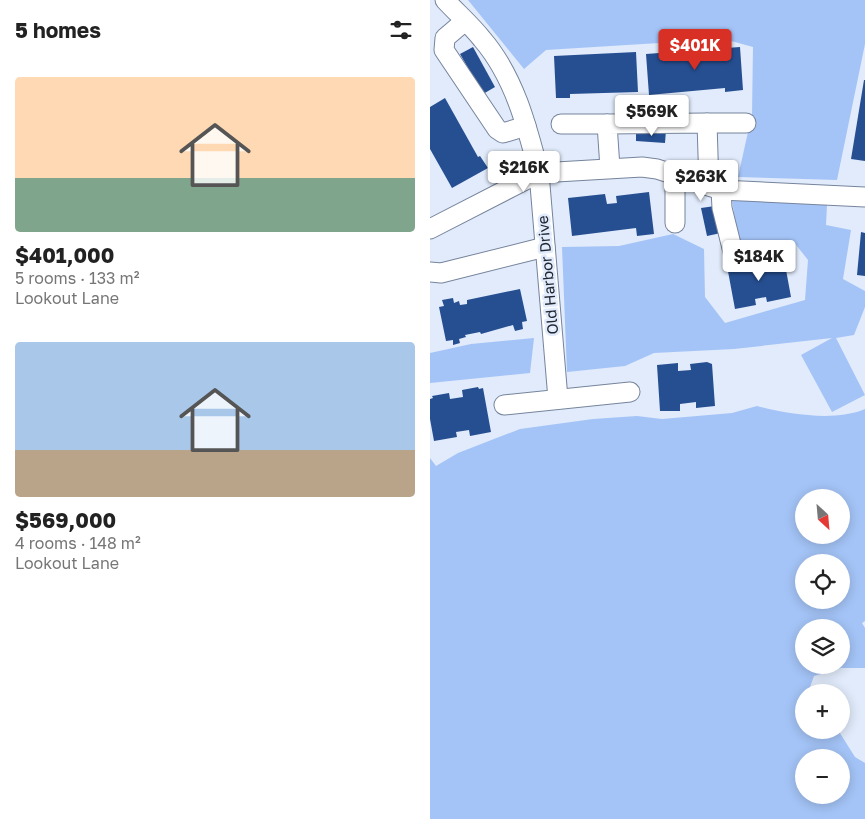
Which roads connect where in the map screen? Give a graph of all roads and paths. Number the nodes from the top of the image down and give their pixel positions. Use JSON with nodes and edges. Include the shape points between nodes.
{"nodes":[{"id":1,"x":444,"y":0,"type":"edge"},
{"id":2,"x":465,"y":21,"type":"junction"},
{"id":3,"x":707,"y":123,"type":"junction"},
{"id":4,"x":746,"y":123,"type":"dead end"},
{"id":5,"x":560,"y":124,"type":"dead end"},
{"id":6,"x":607,"y":124,"type":"junction"},
{"id":7,"x":526,"y":126,"type":"junction"},
{"id":8,"x":610,"y":168,"type":"junction"},
{"id":9,"x":539,"y":172,"type":"junction"},
{"id":10,"x":675,"y":176,"type":"junction"},
{"id":11,"x":715,"y":188,"type":"junction"},
{"id":12,"x":865,"y":197,"type":"edge"},
{"id":13,"x":675,"y":223,"type":"dead end"},
{"id":14,"x":430,"y":229,"type":"edge"},
{"id":15,"x":545,"y":247,"type":"junction"},
{"id":16,"x":735,"y":260,"type":"dead end"},
{"id":17,"x":430,"y":272,"type":"edge"},
{"id":18,"x":630,"y":392,"type":"dead end"},
{"id":19,"x":558,"y":399,"type":"junction"},
{"id":20,"x":504,"y":405,"type":"dead end"}],
"edges":[{"from":1,"to":2,"type":"street","name":"Old Harbor Drive"},
{"from":2,"to":7,"type":"street","name":"Old Harbor Drive","via":[[483,39],[504,72]]},
{"from":2,"to":7,"type":"street","via":[[445,38],[444,50],[497,129],[503,133]]},
{"from":3,"to":4,"type":"street"},
{"from":3,"to":6,"type":"street"},
{"from":3,"to":11,"type":"street"},
{"from":5,"to":6,"type":"street"},
{"from":6,"to":8,"type":"street"},
{"from":7,"to":9,"type":"street","name":"Old Harbor Drive"},
{"from":8,"to":9,"type":"street"},
{"from":8,"to":10,"type":"street","via":[[642,167]]},
{"from":9,"to":14,"type":"street"},
{"from":9,"to":15,"type":"street","name":"Old Harbor Drive"},
{"from":10,"to":11,"type":"street"},
{"from":10,"to":13,"type":"street"},
{"from":11,"to":12,"type":"street"},
{"from":11,"to":16,"type":"street"},
{"from":15,"to":17,"type":"street","via":[[441,273]]},
{"from":15,"to":19,"type":"street","name":"Old Harbor Drive"},
{"from":18,"to":19,"type":"street"},
{"from":19,"to":20,"type":"street"}]}
